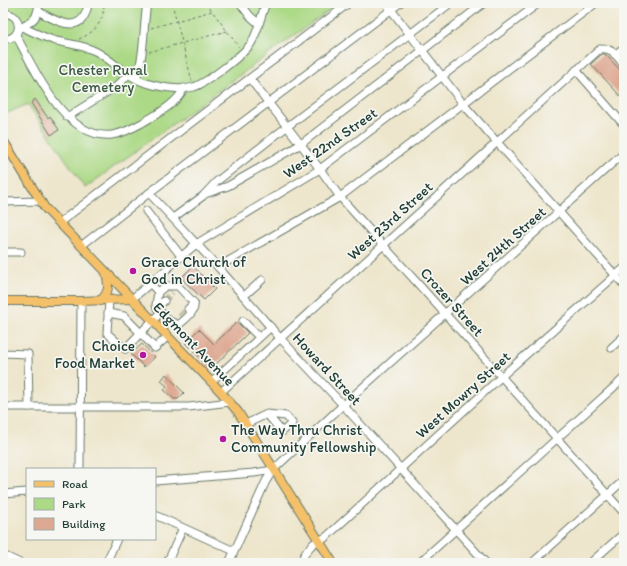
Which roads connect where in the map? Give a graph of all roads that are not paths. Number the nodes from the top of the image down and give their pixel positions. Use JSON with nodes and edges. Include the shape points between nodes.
{"nodes":[{"id":1,"x":39,"y":3,"type":"edge"},
{"id":2,"x":88,"y":3,"type":"edge"},
{"id":3,"x":147,"y":3,"type":"edge"},
{"id":4,"x":240,"y":3,"type":"edge"},
{"id":5,"x":266,"y":3,"type":"edge"},
{"id":6,"x":349,"y":3,"type":"edge"},
{"id":7,"x":386,"y":3,"type":"edge"},
{"id":8,"x":400,"y":3,"type":"edge"},
{"id":9,"x":451,"y":3,"type":"edge"},
{"id":10,"x":484,"y":3,"type":"edge"},
{"id":11,"x":539,"y":3,"type":"edge"},
{"id":12,"x":596,"y":3,"type":"edge"},
{"id":13,"x":391,"y":10,"type":"junction"},
{"id":14,"x":38,"y":11,"type":"junction"},
{"id":15,"x":3,"y":14,"type":"edge"},
{"id":16,"x":258,"y":23,"type":"junction"},
{"id":17,"x":19,"y":30,"type":"junction"},
{"id":18,"x":410,"y":34,"type":"junction"},
{"id":19,"x":3,"y":39,"type":"edge"},
{"id":20,"x":624,"y":47,"type":"edge"},
{"id":21,"x":423,"y":51,"type":"junction"},
{"id":22,"x":615,"y":55,"type":"junction"},
{"id":23,"x":624,"y":65,"type":"edge"},
{"id":24,"x":576,"y":70,"type":"junction"},
{"id":25,"x":128,"y":74,"type":"junction"},
{"id":26,"x":443,"y":77,"type":"junction"},
{"id":27,"x":136,"y":78,"type":"junction"},
{"id":28,"x":250,"y":78,"type":"junction"},
{"id":29,"x":184,"y":88,"type":"junction"},
{"id":30,"x":268,"y":103,"type":"junction"},
{"id":31,"x":463,"y":104,"type":"junction"},
{"id":32,"x":67,"y":117,"type":"junction"},
{"id":33,"x":624,"y":125,"type":"edge"},
{"id":34,"x":287,"y":127,"type":"junction"},
{"id":35,"x":3,"y":140,"type":"edge"},
{"id":36,"x":497,"y":143,"type":"junction"},
{"id":37,"x":300,"y":144,"type":"junction"},
{"id":38,"x":624,"y":153,"type":"edge"},
{"id":39,"x":320,"y":169,"type":"junction"},
{"id":40,"x":149,"y":193,"type":"junction"},
{"id":41,"x":203,"y":196,"type":"junction"},
{"id":42,"x":340,"y":197,"type":"junction"},
{"id":43,"x":3,"y":202,"type":"edge"},
{"id":44,"x":40,"y":202,"type":"junction"},
{"id":45,"x":146,"y":211,"type":"dead end"},
{"id":46,"x":560,"y":212,"type":"junction"},
{"id":47,"x":173,"y":218,"type":"junction"},
{"id":48,"x":59,"y":223,"type":"junction"},
{"id":49,"x":196,"y":244,"type":"junction"},
{"id":50,"x":383,"y":245,"type":"junction"},
{"id":51,"x":81,"y":246,"type":"junction"},
{"id":52,"x":3,"y":252,"type":"edge"},
{"id":53,"x":21,"y":252,"type":"dead end"},
{"id":54,"x":182,"y":256,"type":"junction"},
{"id":55,"x":218,"y":267,"type":"junction"},
{"id":56,"x":624,"y":268,"type":"edge"},
{"id":57,"x":106,"y":272,"type":"junction"},
{"id":58,"x":615,"y":276,"type":"junction"},
{"id":59,"x":262,"y":280,"type":"dead end"},
{"id":60,"x":150,"y":283,"type":"junction"},
{"id":61,"x":624,"y":285,"type":"edge"},
{"id":62,"x":178,"y":286,"type":"junction"},
{"id":63,"x":158,"y":292,"type":"junction"},
{"id":64,"x":172,"y":292,"type":"tunnel mouth"},
{"id":65,"x":244,"y":296,"type":"junction"},
{"id":66,"x":132,"y":299,"type":"junction"},
{"id":67,"x":109,"y":300,"type":"junction"},
{"id":68,"x":164,"y":300,"type":"tunnel mouth"},
{"id":69,"x":3,"y":301,"type":"edge"},
{"id":70,"x":81,"y":301,"type":"junction"},
{"id":71,"x":100,"y":301,"type":"junction"},
{"id":72,"x":194,"y":302,"type":"junction"},
{"id":73,"x":188,"y":309,"type":"tunnel mouth"},
{"id":74,"x":159,"y":310,"type":"junction"},
{"id":75,"x":108,"y":313,"type":"junction"},
{"id":76,"x":445,"y":314,"type":"junction"},
{"id":77,"x":180,"y":317,"type":"tunnel mouth"},
{"id":78,"x":152,"y":321,"type":"junction"},
{"id":79,"x":243,"y":321,"type":"dead end"},
{"id":80,"x":171,"y":322,"type":"junction"},
{"id":81,"x":271,"y":327,"type":"junction"},
{"id":82,"x":161,"y":330,"type":"junction"},
{"id":83,"x":141,"y":332,"type":"junction"},
{"id":84,"x":167,"y":336,"type":"junction"},
{"id":85,"x":624,"y":336,"type":"edge"},
{"id":86,"x":259,"y":337,"type":"junction"},
{"id":87,"x":280,"y":338,"type":"junction"},
{"id":88,"x":611,"y":348,"type":"dead end"},
{"id":89,"x":3,"y":353,"type":"edge"},
{"id":90,"x":502,"y":376,"type":"junction"},
{"id":91,"x":624,"y":378,"type":"edge"},
{"id":92,"x":211,"y":382,"type":"junction"},
{"id":93,"x":221,"y":392,"type":"junction"},
{"id":94,"x":230,"y":402,"type":"junction"},
{"id":95,"x":80,"y":406,"type":"junction"},
{"id":96,"x":343,"y":406,"type":"junction"},
{"id":97,"x":3,"y":407,"type":"edge"},
{"id":98,"x":29,"y":407,"type":"junction"},
{"id":99,"x":267,"y":414,"type":"dead end"},
{"id":100,"x":246,"y":424,"type":"junction"},
{"id":101,"x":557,"y":438,"type":"junction"},
{"id":102,"x":80,"y":468,"type":"edge"},
{"id":103,"x":401,"y":469,"type":"junction"},
{"id":104,"x":273,"y":470,"type":"junction"},
{"id":105,"x":624,"y":480,"type":"edge"},
{"id":106,"x":156,"y":481,"type":"edge"},
{"id":107,"x":26,"y":492,"type":"edge"},
{"id":108,"x":3,"y":494,"type":"edge"},
{"id":109,"x":607,"y":495,"type":"junction"},
{"id":110,"x":624,"y":513,"type":"edge"},
{"id":111,"x":156,"y":515,"type":"edge"},
{"id":112,"x":183,"y":528,"type":"junction"},
{"id":113,"x":456,"y":529,"type":"junction"},
{"id":114,"x":624,"y":533,"type":"edge"},
{"id":115,"x":117,"y":540,"type":"edge"},
{"id":116,"x":318,"y":540,"type":"junction"},
{"id":117,"x":234,"y":551,"type":"junction"},
{"id":118,"x":3,"y":555,"type":"edge"},
{"id":119,"x":9,"y":561,"type":"edge"},
{"id":120,"x":20,"y":563,"type":"edge"},
{"id":121,"x":106,"y":563,"type":"edge"},
{"id":122,"x":167,"y":563,"type":"edge"},
{"id":123,"x":229,"y":563,"type":"edge"},
{"id":124,"x":300,"y":563,"type":"edge"},
{"id":125,"x":332,"y":563,"type":"edge"},
{"id":126,"x":419,"y":563,"type":"edge"},
{"id":127,"x":486,"y":563,"type":"edge"},
{"id":128,"x":532,"y":563,"type":"edge"},
{"id":129,"x":590,"y":563,"type":"edge"}],
"edges":[{"from":1,"to":14,"type":"street"},
{"from":2,"to":14,"type":"street","via":[[86,14],[75,24],[62,24]]},
{"from":3,"to":27,"type":"street"},
{"from":4,"to":16,"type":"street"},
{"from":5,"to":16,"type":"street"},
{"from":6,"to":28,"type":"street"},
{"from":7,"to":13,"type":"street"},
{"from":8,"to":13,"type":"street"},
{"from":9,"to":18,"type":"street"},
{"from":10,"to":21,"type":"street"},
{"from":11,"to":26,"type":"street","name":"West 22nd Street"},
{"from":12,"to":31,"type":"street"},
{"from":13,"to":18,"type":"street"},
{"from":13,"to":30,"type":"street"},
{"from":14,"to":17,"type":"street","via":[[34,20]]},
{"from":15,"to":17,"type":"street","via":[[14,16],[19,24]]},
{"from":16,"to":29,"type":"street","via":[[250,45],[243,52],[205,81],[194,87]]},
{"from":17,"to":19,"type":"street","via":[[9,39]]},
{"from":17,"to":25,"type":"street","via":[[84,47],[96,52]]},
{"from":17,"to":32,"type":"street","via":[[28,60],[52,100]]},
{"from":18,"to":21,"type":"street"},
{"from":18,"to":34,"type":"street"},
{"from":20,"to":22,"type":"street"},
{"from":21,"to":26,"type":"street"},
{"from":21,"to":37,"type":"street"},
{"from":22,"to":23,"type":"street"},
{"from":22,"to":24,"type":"street","name":"West 23rd Street","via":[[606,48],[600,49]]},
{"from":24,"to":33,"type":"street"},
{"from":24,"to":36,"type":"street","name":"West 23rd Street"},
{"from":25,"to":27,"type":"street"},
{"from":25,"to":32,"type":"street","via":[[118,86]]},
{"from":26,"to":31,"type":"street"},
{"from":26,"to":39,"type":"street","name":"West 22nd Street"},
{"from":27,"to":29,"type":"street","via":[[160,86]]},
{"from":28,"to":30,"type":"street","name":"Crozer Street"},
{"from":28,"to":48,"type":"street"},
{"from":29,"to":32,"type":"street","via":[[181,95],[158,113],[126,131],[112,135],[99,135],[77,125]]},
{"from":30,"to":34,"type":"street","name":"Crozer Street"},
{"from":30,"to":40,"type":"street"},
{"from":31,"to":36,"type":"street"},
{"from":31,"to":42,"type":"street"},
{"from":34,"to":37,"type":"street","name":"Crozer Street"},
{"from":34,"to":41,"type":"street","via":[[216,182]]},
{"from":35,"to":44,"type":"main road","name":"Edgmont Avenue"},
{"from":36,"to":46,"type":"street"},
{"from":36,"to":50,"type":"street","name":"West 23rd Street"},
{"from":37,"to":39,"type":"street","name":"Crozer Street"},
{"from":37,"to":41,"type":"street","via":[[228,186]]},
{"from":38,"to":46,"type":"street","name":"West 24th Street"},
{"from":39,"to":42,"type":"street","name":"Crozer Street"},
{"from":39,"to":49,"type":"street","name":"West 22nd Street"},
{"from":40,"to":47,"type":"street","name":"Howard Street"},
{"from":40,"to":51,"type":"street"},
{"from":41,"to":47,"type":"street"},
{"from":42,"to":50,"type":"street","name":"Crozer Street"},
{"from":42,"to":55,"type":"street"},
{"from":43,"to":44,"type":"street"},
{"from":44,"to":48,"type":"main road","name":"Edgmont Avenue"},
{"from":45,"to":54,"type":"street"},
{"from":46,"to":58,"type":"street"},
{"from":46,"to":76,"type":"street","name":"West 24th Street"},
{"from":47,"to":49,"type":"street","name":"Howard Street"},
{"from":48,"to":51,"type":"main road","name":"Edgmont Avenue"},
{"from":49,"to":54,"type":"street","name":"West 22nd Street"},
{"from":49,"to":55,"type":"street","name":"Howard Street"},
{"from":50,"to":76,"type":"street","name":"Crozer Street"},
{"from":50,"to":87,"type":"street","name":"West 23rd Street"},
{"from":51,"to":57,"type":"main road","name":"Edgmont Avenue"},
{"from":52,"to":53,"type":"street"},
{"from":54,"to":60,"type":"street","name":"West 22nd Street"},
{"from":55,"to":65,"type":"street","name":"Howard Street"},
{"from":56,"to":58,"type":"street","name":"West Mowry Street"},
{"from":57,"to":66,"type":"main road","name":"Edgmont Avenue"},
{"from":57,"to":71,"type":"main road","via":[[108,290]]},
{"from":58,"to":61,"type":"street"},
{"from":58,"to":90,"type":"street","name":"West Mowry Street"},
{"from":59,"to":65,"type":"street"},
{"from":60,"to":63,"type":"street"},
{"from":60,"to":66,"type":"street","name":"West 22nd Street"},
{"from":62,"to":63,"type":"street","via":[[166,286]]},
{"from":62,"to":64,"type":"street"},
{"from":62,"to":72,"type":"street"},
{"from":63,"to":74,"type":"street","via":[[156,305]]},
{"from":65,"to":81,"type":"street","name":"Howard Street"},
{"from":66,"to":67,"type":"main road"},
{"from":66,"to":78,"type":"main road","name":"Edgmont Avenue"},
{"from":67,"to":71,"type":"main road"},
{"from":67,"to":75,"type":"street"},
{"from":68,"to":74,"type":"street"},
{"from":69,"to":70,"type":"main road"},
{"from":70,"to":71,"type":"main road"},
{"from":70,"to":95,"type":"street"},
{"from":72,"to":73,"type":"street"},
{"from":72,"to":80,"type":"street","via":[[194,310],[179,325]]},
{"from":74,"to":78,"type":"street"},
{"from":74,"to":80,"type":"street"},
{"from":75,"to":83,"type":"street","via":[[124,316]]},
{"from":75,"to":83,"type":"street","via":[[108,333],[125,349]]},
{"from":76,"to":90,"type":"street","name":"Crozer Street"},
{"from":76,"to":96,"type":"street","name":"West 24th Street"},
{"from":77,"to":80,"type":"street"},
{"from":78,"to":82,"type":"main road","name":"Edgmont Avenue"},
{"from":78,"to":83,"type":"street"},
{"from":79,"to":86,"type":"street"},
{"from":80,"to":82,"type":"street"},
{"from":81,"to":86,"type":"street"},
{"from":81,"to":87,"type":"street","name":"Howard Street"},
{"from":82,"to":84,"type":"main road","name":"Edgmont Avenue"},
{"from":83,"to":84,"type":"street","via":[[155,348]]},
{"from":84,"to":92,"type":"main road","name":"Edgmont Avenue"},
{"from":85,"to":88,"type":"street"},
{"from":86,"to":92,"type":"street"},
{"from":87,"to":93,"type":"street","name":"West 23rd Street"},
{"from":87,"to":96,"type":"street","name":"Howard Street"},
{"from":89,"to":98,"type":"street","via":[[28,354]]},
{"from":90,"to":101,"type":"street","name":"Crozer Street"},
{"from":90,"to":103,"type":"street","name":"West Mowry Street"},
{"from":91,"to":101,"type":"street"},
{"from":92,"to":93,"type":"main road","name":"Edgmont Avenue"},
{"from":93,"to":94,"type":"main road","name":"Edgmont Avenue"},
{"from":94,"to":95,"type":"street","via":[[189,407]]},
{"from":94,"to":100,"type":"main road","name":"Edgmont Avenue"},
{"from":95,"to":98,"type":"street"},
{"from":95,"to":102,"type":"street"},
{"from":96,"to":103,"type":"street","name":"Howard Street"},
{"from":96,"to":104,"type":"street","name":"West 24th Street"},
{"from":97,"to":98,"type":"street"},
{"from":99,"to":100,"type":"street"},
{"from":100,"to":104,"type":"main road","name":"Edgmont Avenue"},
{"from":101,"to":109,"type":"street","name":"Crozer Street"},
{"from":101,"to":113,"type":"street"},
{"from":103,"to":113,"type":"street","name":"Howard Street"},
{"from":103,"to":116,"type":"street","name":"West Mowry Street","via":[[325,538]]},
{"from":104,"to":106,"type":"street"},
{"from":104,"to":116,"type":"main road","name":"Edgmont Avenue"},
{"from":104,"to":117,"type":"street","name":"West 24th Street"},
{"from":105,"to":109,"type":"street"},
{"from":107,"to":108,"type":"street"},
{"from":109,"to":110,"type":"street","name":"Crozer Street"},
{"from":109,"to":128,"type":"street"},
{"from":111,"to":112,"type":"street"},
{"from":112,"to":117,"type":"street"},
{"from":112,"to":122,"type":"street"},
{"from":113,"to":126,"type":"street"},
{"from":113,"to":127,"type":"street","name":"Howard Street"},
{"from":114,"to":129,"type":"street"},
{"from":115,"to":121,"type":"street"},
{"from":116,"to":124,"type":"street","name":"West Mowry Street","via":[[310,545]]},
{"from":116,"to":125,"type":"main road","name":"Edgmont Avenue"},
{"from":117,"to":123,"type":"street","name":"West 24th Street"},
{"from":118,"to":119,"type":"street"},
{"from":119,"to":120,"type":"street"}]}
